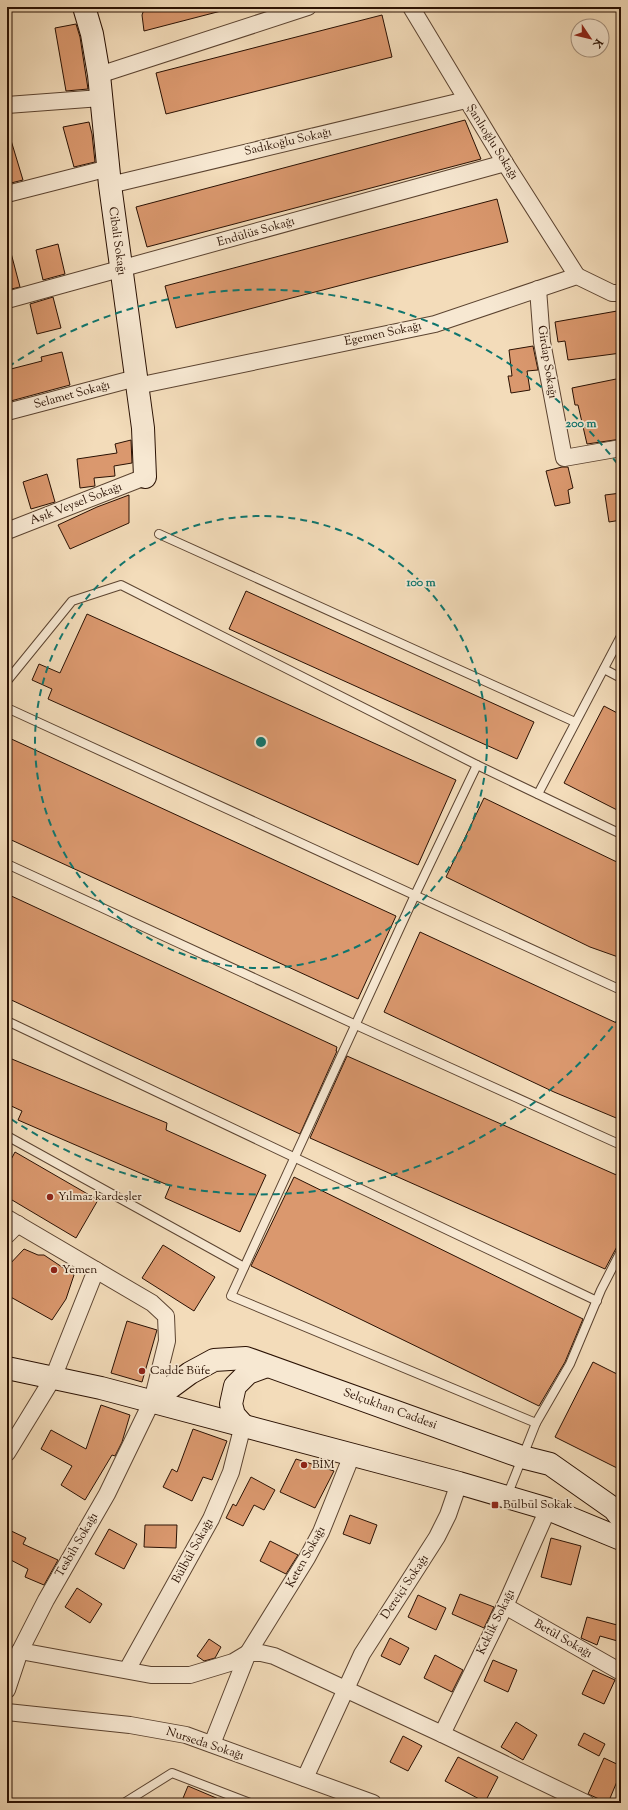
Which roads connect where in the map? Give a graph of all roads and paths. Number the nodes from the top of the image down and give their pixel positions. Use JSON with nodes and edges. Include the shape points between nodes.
{"nodes":[{"id":1,"x":84,"y":7,"type":"edge"},
{"id":2,"x":308,"y":7,"type":"edge"},
{"id":3,"x":411,"y":7,"type":"edge"},
{"id":4,"x":99,"y":75,"type":"junction"},
{"id":5,"x":101,"y":98,"type":"junction"},
{"id":6,"x":466,"y":100,"type":"junction"},
{"id":7,"x":7,"y":105,"type":"edge"},
{"id":8,"x":504,"y":163,"type":"junction"},
{"id":9,"x":109,"y":176,"type":"junction"},
{"id":10,"x":7,"y":194,"type":"edge"},
{"id":11,"x":121,"y":270,"type":"junction"},
{"id":12,"x":577,"y":276,"type":"junction"},
{"id":13,"x":538,"y":288,"type":"junction"},
{"id":14,"x":621,"y":293,"type":"edge"},
{"id":15,"x":7,"y":300,"type":"edge"},
{"id":16,"x":137,"y":382,"type":"junction"},
{"id":17,"x":7,"y":412,"type":"edge"},
{"id":18,"x":621,"y":448,"type":"edge"},
{"id":19,"x":145,"y":477,"type":"joint"},
{"id":20,"x":7,"y":531,"type":"edge"},
{"id":21,"x":159,"y":534,"type":"dead end"},
{"id":22,"x":621,"y":636,"type":"edge"},
{"id":23,"x":604,"y":669,"type":"junction"},
{"id":24,"x":621,"y":678,"type":"edge"},
{"id":25,"x":7,"y":681,"type":"edge"},
{"id":26,"x":7,"y":708,"type":"edge"},
{"id":27,"x":575,"y":722,"type":"junction"},
{"id":28,"x":477,"y":765,"type":"junction"},
{"id":29,"x":538,"y":794,"type":"junction"},
{"id":30,"x":621,"y":834,"type":"edge"},
{"id":31,"x":7,"y":864,"type":"edge"},
{"id":32,"x":415,"y":895,"type":"junction"},
{"id":33,"x":621,"y":990,"type":"edge"},
{"id":34,"x":7,"y":1021,"type":"edge"},
{"id":35,"x":356,"y":1025,"type":"junction"},
{"id":36,"x":7,"y":1136,"type":"edge"},
{"id":37,"x":621,"y":1145,"type":"edge"},
{"id":38,"x":295,"y":1157,"type":"junction"},
{"id":39,"x":11,"y":1226,"type":"edge"},
{"id":40,"x":621,"y":1252,"type":"edge"},
{"id":41,"x":244,"y":1267,"type":"junction"},
{"id":42,"x":96,"y":1270,"type":"junction"},
{"id":43,"x":597,"y":1301,"type":"junction"},
{"id":44,"x":267,"y":1366,"type":"junction"},
{"id":45,"x":7,"y":1368,"type":"edge"},
{"id":46,"x":53,"y":1378,"type":"junction"},
{"id":47,"x":152,"y":1401,"type":"junction"},
{"id":48,"x":536,"y":1423,"type":"junction"},
{"id":49,"x":243,"y":1426,"type":"junction"},
{"id":50,"x":7,"y":1454,"type":"edge"},
{"id":51,"x":352,"y":1455,"type":"junction"},
{"id":52,"x":522,"y":1457,"type":"junction"},
{"id":53,"x":459,"y":1483,"type":"junction"},
{"id":54,"x":507,"y":1496,"type":"junction"},
{"id":55,"x":548,"y":1509,"type":"junction"},
{"id":56,"x":621,"y":1518,"type":"edge"},
{"id":57,"x":621,"y":1539,"type":"edge"},
{"id":58,"x":505,"y":1606,"type":"junction"},
{"id":59,"x":20,"y":1651,"type":"junction"},
{"id":60,"x":248,"y":1653,"type":"junction"},
{"id":61,"x":127,"y":1670,"type":"junction"},
{"id":62,"x":621,"y":1672,"type":"edge"},
{"id":63,"x":346,"y":1689,"type":"junction"},
{"id":64,"x":7,"y":1690,"type":"edge"},
{"id":65,"x":7,"y":1712,"type":"edge"},
{"id":66,"x":442,"y":1734,"type":"junction"},
{"id":67,"x":212,"y":1744,"type":"junction"},
{"id":68,"x":305,"y":1778,"type":"junction"},
{"id":69,"x":124,"y":1803,"type":"edge"},
{"id":70,"x":250,"y":1803,"type":"edge"},
{"id":71,"x":373,"y":1803,"type":"edge"},
{"id":72,"x":586,"y":1803,"type":"edge"}],
"edges":[{"from":1,"to":4,"type":"street","name":"Cibali Sokağı"},
{"from":2,"to":4,"type":"street"},
{"from":3,"to":6,"type":"street","name":"Şanlıoğlu Sokağı"},
{"from":4,"to":5,"type":"street","name":"Cibali Sokağı"},
{"from":5,"to":7,"type":"street"},
{"from":5,"to":9,"type":"street","name":"Cibali Sokağı"},
{"from":6,"to":8,"type":"street","name":"Şanlıoğlu Sokağı"},
{"from":6,"to":9,"type":"street","name":"Sadıkoğlu Sokağı"},
{"from":8,"to":11,"type":"street","name":"Endülüs Sokağı"},
{"from":8,"to":12,"type":"street","name":"Şanlıoğlu Sokağı"},
{"from":9,"to":10,"type":"street","name":"Sadıkoğlu Sokağı"},
{"from":9,"to":11,"type":"street","name":"Cibali Sokağı"},
{"from":11,"to":15,"type":"street","name":"Endülüs Sokağı"},
{"from":11,"to":16,"type":"street","name":"Cibali Sokağı"},
{"from":12,"to":13,"type":"street","name":"Egemen Sokağı"},
{"from":12,"to":14,"type":"street","via":[[612,293]]},
{"from":13,"to":16,"type":"street","name":"Egemen Sokağı","via":[[435,324]]},
{"from":13,"to":18,"type":"street","name":"Girdap Sokağı","via":[[542,342],[564,458]]},
{"from":16,"to":17,"type":"street","name":"Selamet Sokağı"},
{"from":16,"to":19,"type":"street","name":"Cibali Sokağı","via":[[143,428]]},
{"from":19,"to":20,"type":"street","name":"Aşık Veysel Sokağı"},
{"from":21,"to":27,"type":"lane"},
{"from":22,"to":23,"type":"lane"},
{"from":23,"to":24,"type":"lane"},
{"from":23,"to":27,"type":"lane"},
{"from":25,"to":28,"type":"lane","via":[[72,601],[121,585]]},
{"from":26,"to":32,"type":"lane"},
{"from":27,"to":29,"type":"lane"},
{"from":28,"to":29,"type":"lane"},
{"from":28,"to":32,"type":"lane"},
{"from":29,"to":30,"type":"lane"},
{"from":31,"to":35,"type":"lane"},
{"from":32,"to":33,"type":"lane"},
{"from":32,"to":35,"type":"lane"},
{"from":34,"to":38,"type":"lane"},
{"from":35,"to":37,"type":"lane"},
{"from":35,"to":38,"type":"lane"},
{"from":36,"to":41,"type":"lane"},
{"from":38,"to":41,"type":"lane"},
{"from":38,"to":43,"type":"lane"},
{"from":39,"to":42,"type":"street","name":"Tesbih Sokağı"},
{"from":40,"to":43,"type":"lane"},
{"from":41,"to":48,"type":"lane","via":[[231,1296]]},
{"from":42,"to":46,"type":"street"},
{"from":42,"to":47,"type":"street","name":"Tesbih Sokağı","via":[[152,1303],[166,1316],[167,1340]]},
{"from":43,"to":48,"type":"lane","via":[[570,1364]]},
{"from":44,"to":47,"type":"street","name":"Selçukhan Caddesi","via":[[246,1358],[214,1360],[190,1373]]},
{"from":44,"to":49,"type":"street","via":[[248,1373],[235,1386],[231,1404],[234,1415]]},
{"from":44,"to":52,"type":"street","name":"Selçukhan Caddesi"},
{"from":45,"to":46,"type":"street"},
{"from":46,"to":47,"type":"street"},
{"from":46,"to":50,"type":"street"},
{"from":47,"to":49,"type":"street"},
{"from":47,"to":59,"type":"street","name":"Tesbih Sokağı","via":[[107,1494]]},
{"from":48,"to":52,"type":"lane"},
{"from":49,"to":51,"type":"street"},
{"from":49,"to":61,"type":"street","name":"Bülbül Sokağı","via":[[231,1472],[211,1519]]},
{"from":51,"to":53,"type":"street"},
{"from":51,"to":60,"type":"street","name":"Keten Sokağı","via":[[321,1532]]},
{"from":52,"to":54,"type":"lane"},
{"from":52,"to":56,"type":"street","name":"Selçukhan Caddesi","via":[[550,1464],[614,1509]]},
{"from":53,"to":54,"type":"street"},
{"from":53,"to":63,"type":"street","name":"Dereiçi Sokağı","via":[[438,1537],[370,1641]]},
{"from":54,"to":55,"type":"street"},
{"from":55,"to":57,"type":"street"},
{"from":55,"to":58,"type":"street","name":"Keklik Sokağı"},
{"from":58,"to":62,"type":"street","name":"Betül Sokağı"},
{"from":58,"to":66,"type":"street","name":"Keklik Sokağı"},
{"from":59,"to":61,"type":"street"},
{"from":59,"to":64,"type":"street","name":"Tesbih Sokağı"},
{"from":60,"to":61,"type":"street","via":[[233,1662],[190,1675],[151,1675]]},
{"from":60,"to":63,"type":"street","via":[[274,1656]]},
{"from":60,"to":67,"type":"street","name":"Keten Sokağı"},
{"from":63,"to":66,"type":"street"},
{"from":63,"to":68,"type":"street","name":"Dereiçi Sokağı"},
{"from":65,"to":67,"type":"street","name":"Nurseda Sokağı","via":[[159,1729]]},
{"from":66,"to":72,"type":"street"},
{"from":67,"to":68,"type":"street","name":"Nurseda Sokağı"},
{"from":68,"to":71,"type":"street","name":"Nurseda Sokağı"},
{"from":69,"to":70,"type":"lane","via":[[172,1773]]}]}
